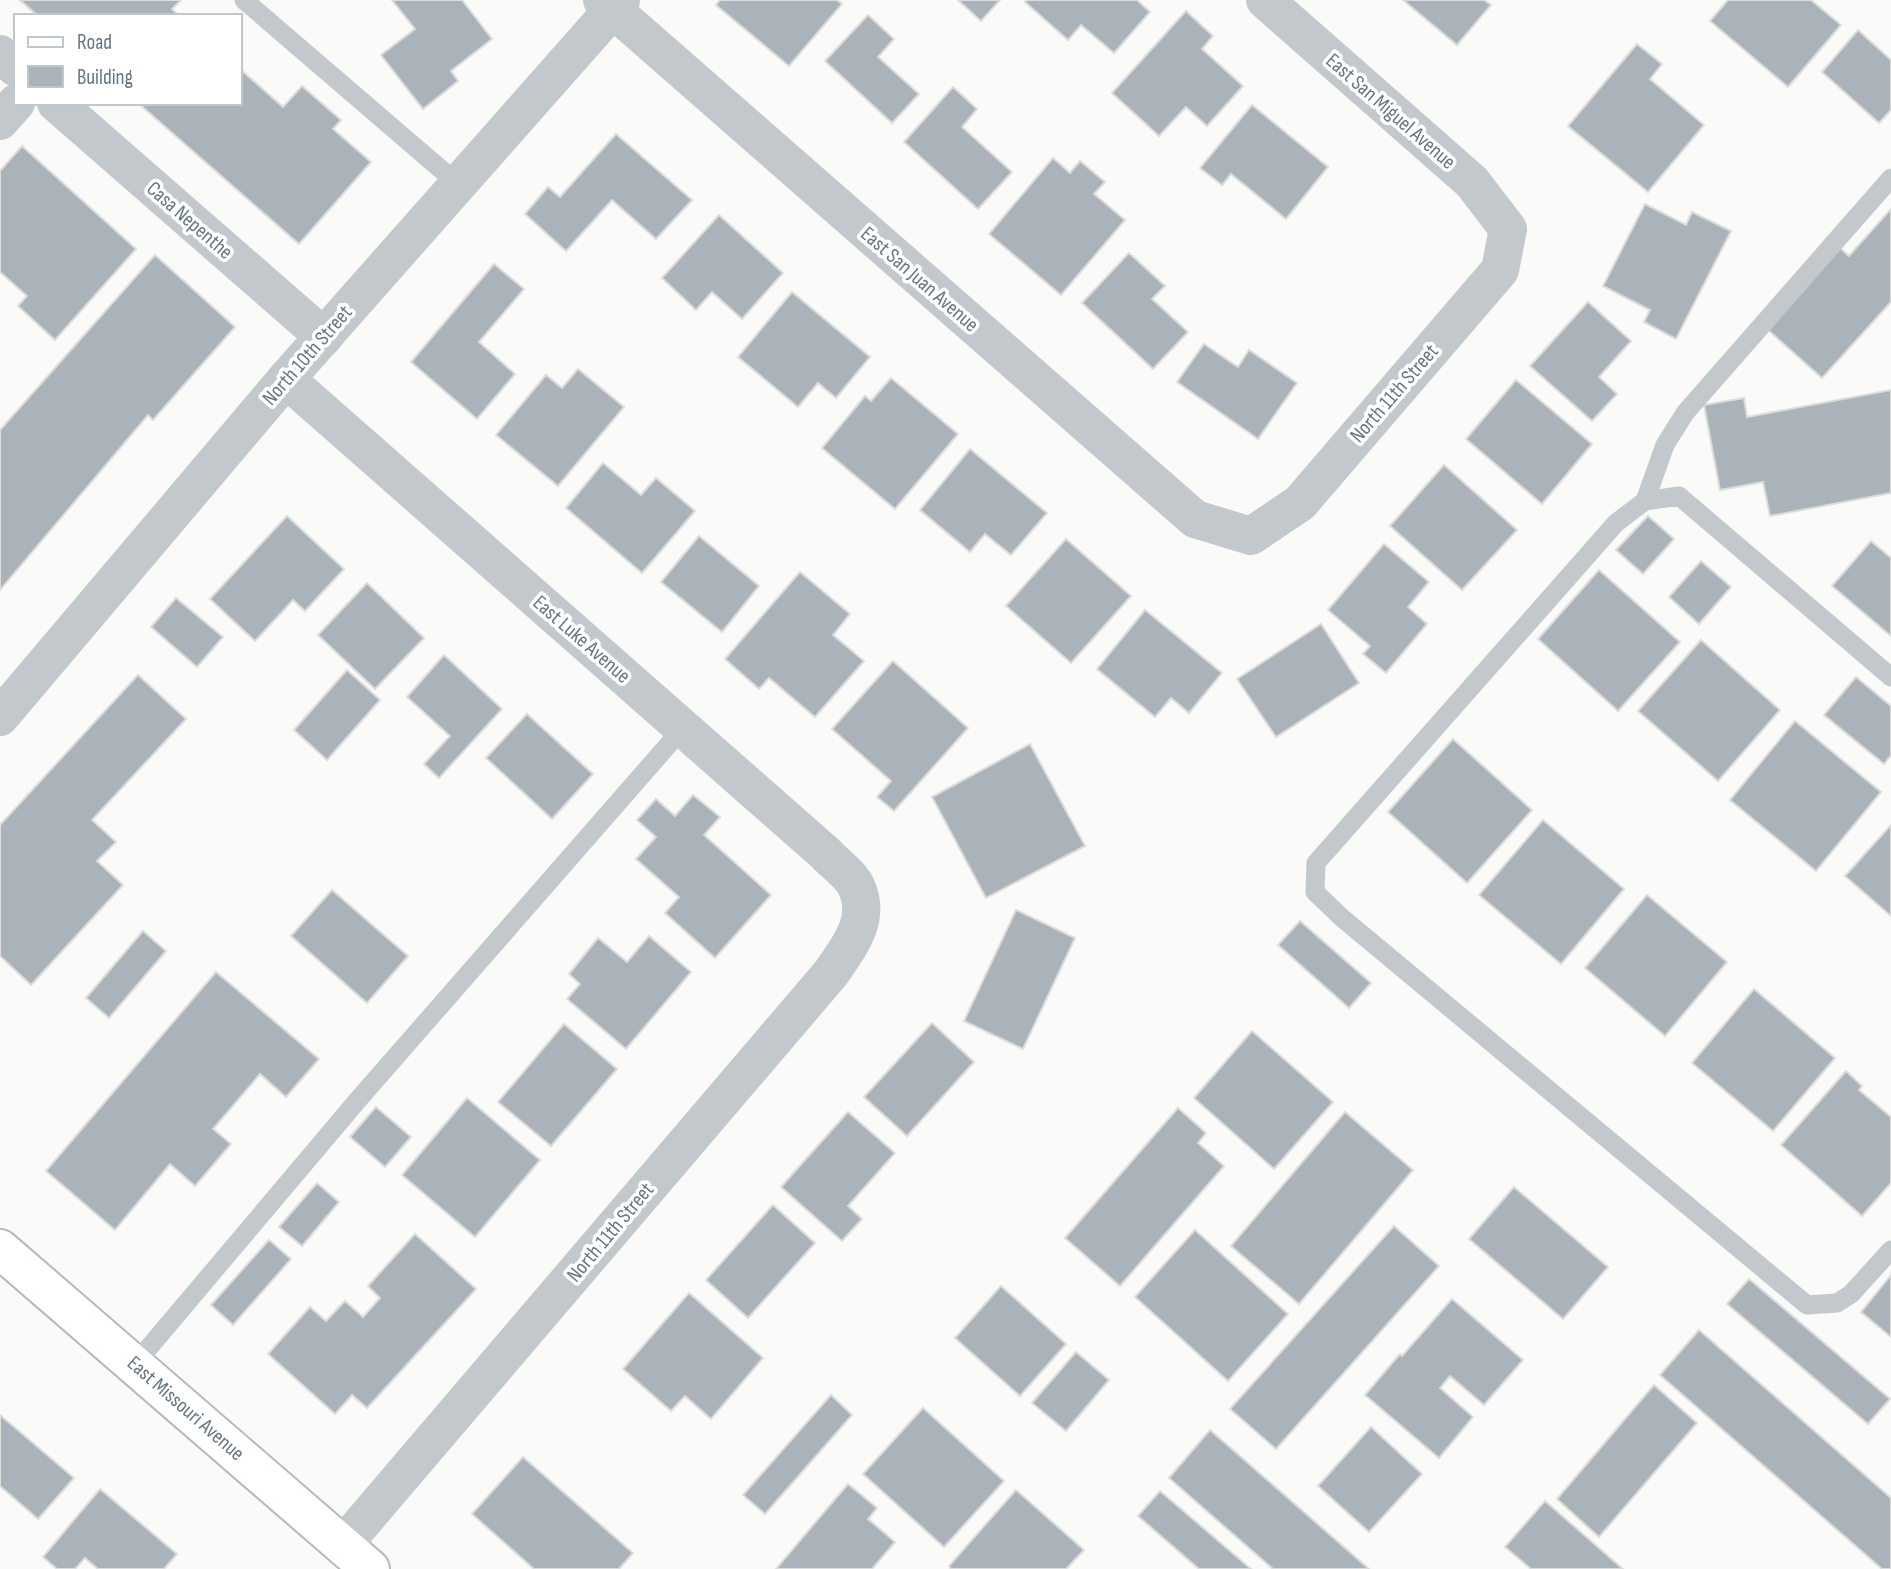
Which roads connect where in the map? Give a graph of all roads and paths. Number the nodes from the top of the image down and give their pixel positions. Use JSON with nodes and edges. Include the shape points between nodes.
{"nodes":[{"id":1,"x":244,"y":0,"type":"edge"},
{"id":2,"x":1265,"y":0,"type":"edge"},
{"id":3,"x":612,"y":3,"type":"edge"},
{"id":4,"x":0,"y":54,"type":"edge"},
{"id":5,"x":14,"y":66,"type":"edge"},
{"id":6,"x":14,"y":105,"type":"edge"},
{"id":7,"x":58,"y":105,"type":"edge"},
{"id":8,"x":0,"y":121,"type":"edge"},
{"id":9,"x":1891,"y":178,"type":"edge"},
{"id":10,"x":458,"y":184,"type":"junction"},
{"id":11,"x":1508,"y":229,"type":"joint"},
{"id":12,"x":324,"y":337,"type":"junction"},
{"id":13,"x":286,"y":379,"type":"junction"},
{"id":14,"x":1645,"y":501,"type":"junction"},
{"id":15,"x":1251,"y":536,"type":"joint"},
{"id":16,"x":1891,"y":677,"type":"edge"},
{"id":17,"x":0,"y":716,"type":"edge"},
{"id":18,"x":683,"y":728,"type":"junction"},
{"id":19,"x":863,"y":910,"type":"joint"},
{"id":20,"x":0,"y":1249,"type":"edge"},
{"id":21,"x":1891,"y":1250,"type":"edge"},
{"id":22,"x":135,"y":1364,"type":"junction"},
{"id":23,"x":356,"y":1557,"type":"edge"}],
"edges":[{"from":1,"to":10,"type":"lane"},
{"from":2,"to":11,"type":"street","name":"East San Miguel Avenue","via":[[1472,182]]},
{"from":3,"to":10,"type":"street","name":"North 10th Street"},
{"from":3,"to":15,"type":"street","name":"East San Juan Avenue","via":[[1195,519]]},
{"from":4,"to":5,"type":"street"},
{"from":6,"to":8,"type":"street"},
{"from":7,"to":12,"type":"street","name":"Casa Nepenthe"},
{"from":9,"to":14,"type":"lane","via":[[1685,413],[1665,445]]},
{"from":10,"to":12,"type":"street","name":"North 10th Street"},
{"from":11,"to":15,"type":"street","name":"North 11th Street","via":[[1500,270],[1300,503]]},
{"from":12,"to":13,"type":"street","name":"North 10th Street"},
{"from":13,"to":17,"type":"street","name":"North 10th Street"},
{"from":13,"to":18,"type":"street","name":"East Luke Avenue"},
{"from":14,"to":16,"type":"lane","via":[[1679,496]]},
{"from":14,"to":21,"type":"lane","via":[[1616,523],[1316,863],[1315,892],[1807,1304],[1837,1303]]},
{"from":18,"to":19,"type":"street","name":"East Luke Avenue","via":[[833,861],[855,885]]},
{"from":18,"to":22,"type":"lane"},
{"from":19,"to":23,"type":"street","name":"North 11th Street","via":[[853,942],[831,973]]},
{"from":20,"to":22,"type":"main road","name":"East Missouri Avenue"},
{"from":22,"to":23,"type":"main road","name":"East Missouri Avenue"}]}
